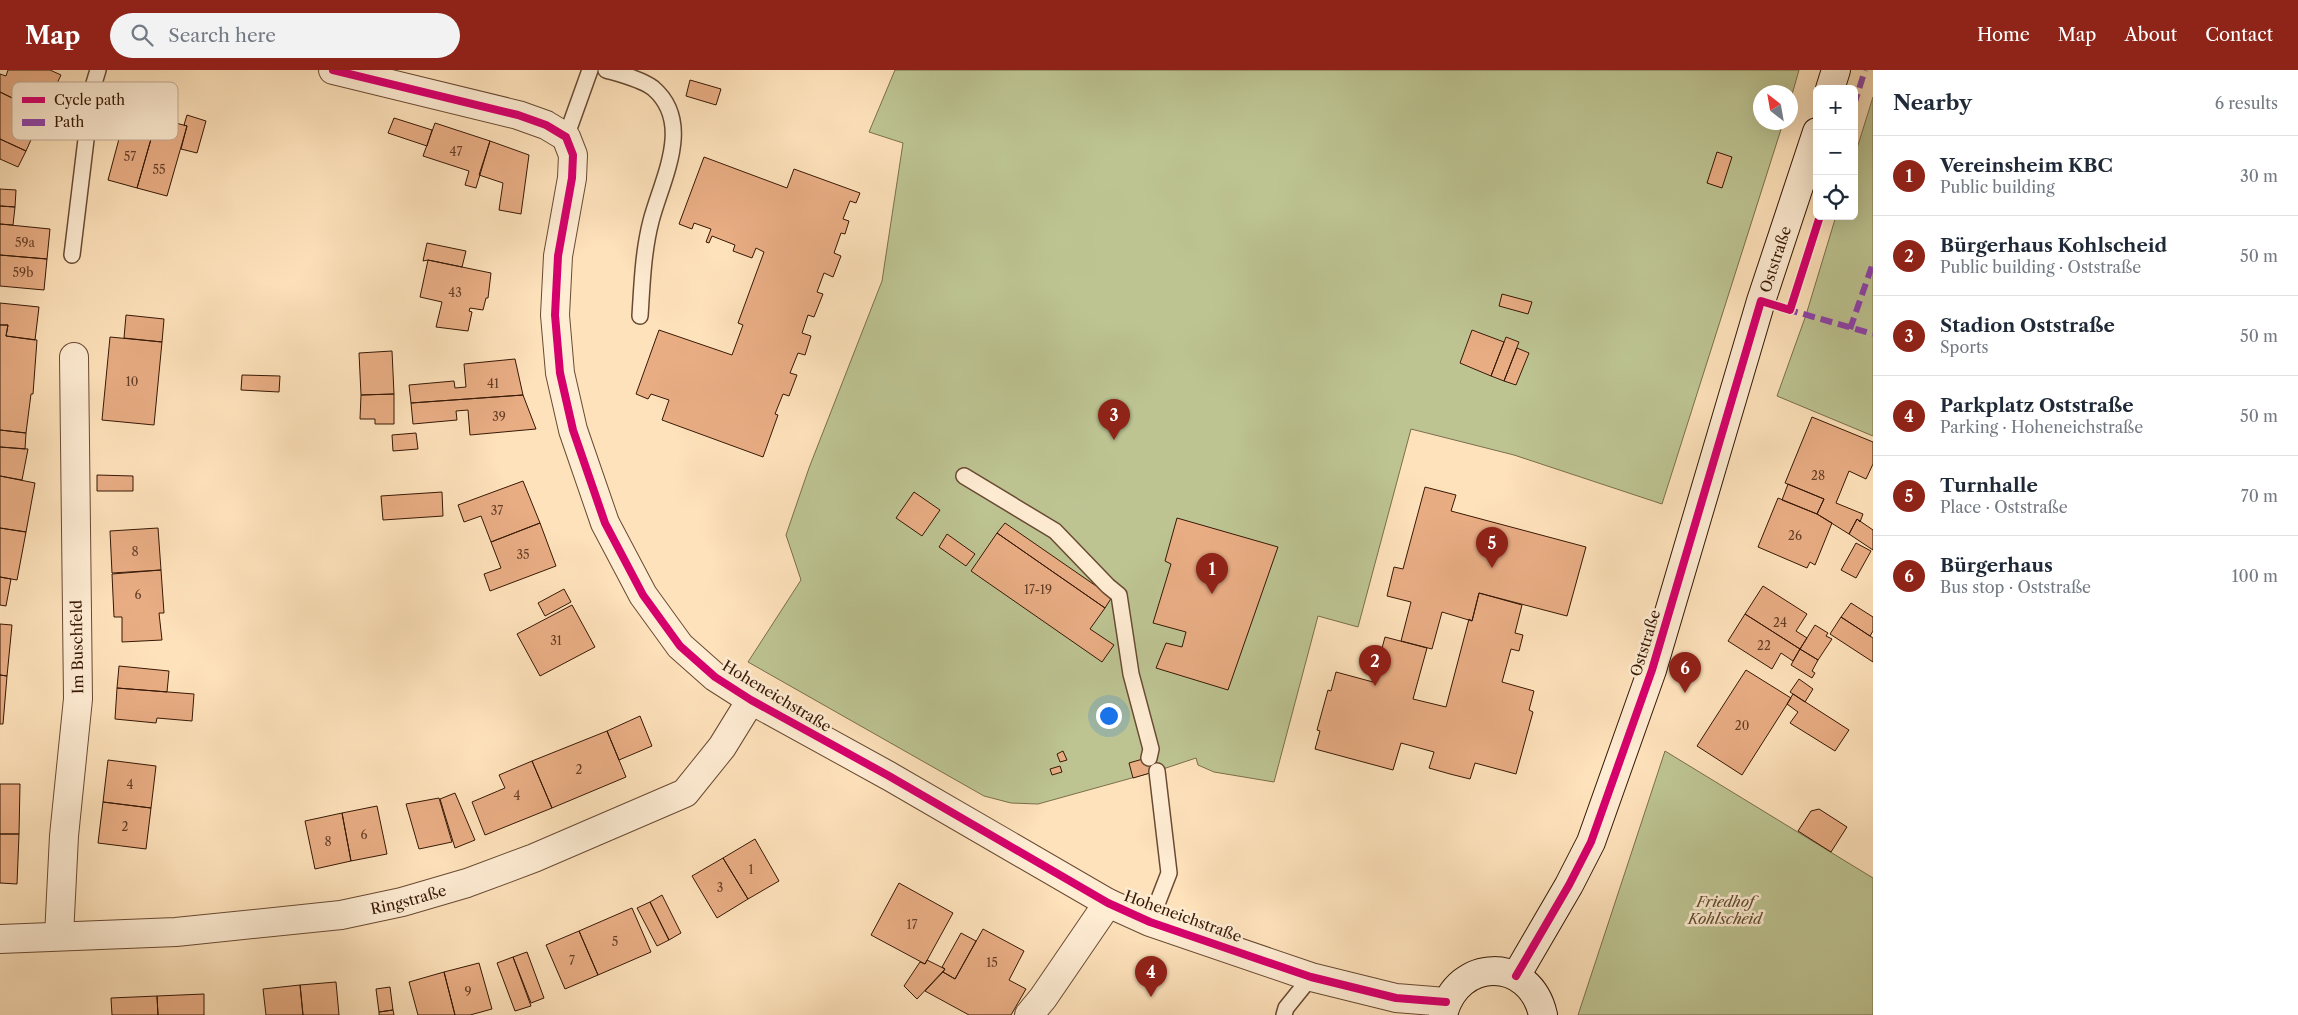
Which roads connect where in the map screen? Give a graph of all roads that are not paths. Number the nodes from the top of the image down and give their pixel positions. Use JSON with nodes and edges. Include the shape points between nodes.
{"nodes":[{"id":1,"x":98,"y":70,"type":"edge"},
{"id":2,"x":333,"y":70,"type":"edge"},
{"id":3,"x":590,"y":70,"type":"edge"},
{"id":4,"x":606,"y":70,"type":"edge"},
{"id":5,"x":1836,"y":70,"type":"edge"},
{"id":6,"x":94,"y":82,"type":"edge"},
{"id":7,"x":1831,"y":85,"type":"edge"},
{"id":8,"x":566,"y":137,"type":"junction"},
{"id":9,"x":86,"y":140,"type":"edge"},
{"id":10,"x":1813,"y":144,"type":"edge"},
{"id":11,"x":72,"y":255,"type":"dead end"},
{"id":12,"x":640,"y":316,"type":"dead end"},
{"id":13,"x":74,"y":357,"type":"dead end"},
{"id":14,"x":964,"y":476,"type":"dead end"},
{"id":15,"x":751,"y":700,"type":"junction"},
{"id":16,"x":1150,"y":758,"type":"dead end"},
{"id":17,"x":1157,"y":771,"type":"dead end"},
{"id":18,"x":1108,"y":903,"type":"junction"},
{"id":19,"x":1150,"y":922,"type":"junction"},
{"id":20,"x":59,"y":936,"type":"junction"},
{"id":21,"x":0,"y":939,"type":"edge"},
{"id":22,"x":1516,"y":976,"type":"junction"},
{"id":23,"x":1311,"y":977,"type":"junction"},
{"id":24,"x":1444,"y":1009,"type":"edge"},
{"id":25,"x":1029,"y":1015,"type":"edge"},
{"id":26,"x":1284,"y":1015,"type":"edge"},
{"id":27,"x":1543,"y":1015,"type":"edge"}],
"edges":[{"from":1,"to":6,"type":"lane"},
{"from":2,"to":8,"type":"street","via":[[518,115],[546,124]]},
{"from":3,"to":8,"type":"lane"},
{"from":4,"to":12,"type":"lane","via":[[652,87],[666,103],[674,128],[672,154],[651,222]]},
{"from":5,"to":7,"type":"street"},
{"from":8,"to":15,"type":"street","name":"Hoheneichstraße","via":[[573,154],[572,178],[558,256],[556,315],[560,373],[574,430],[605,523],[643,595],[680,646],[715,677]]},
{"from":9,"to":11,"type":"lane"},
{"from":10,"to":22,"type":"street","name":"Oststraße","via":[[1761,301],[1652,670],[1590,842],[1570,885]]},
{"from":13,"to":20,"type":"street","name":"Im Buschfeld","via":[[78,699],[64,836]]},
{"from":14,"to":16,"type":"lane","via":[[1055,531],[1119,595],[1131,674],[1151,748]]},
{"from":15,"to":18,"type":"street","name":"Hoheneichstraße"},
{"from":15,"to":20,"type":"street","name":"Ringstraße","via":[[722,747],[685,792],[534,858],[467,883],[341,915],[176,932]]},
{"from":17,"to":19,"type":"lane","via":[[1169,873]]},
{"from":18,"to":19,"type":"street","name":"Hoheneichstraße"},
{"from":18,"to":25,"type":"street"},
{"from":19,"to":23,"type":"street","name":"Hoheneichstraße"},
{"from":20,"to":21,"type":"street","name":"Ringstraße"},
{"from":22,"to":24,"type":"street","via":[[1483,972],[1467,978],[1455,988]]},
{"from":22,"to":27,"type":"street","via":[[1530,987],[1540,1002]]},
{"from":23,"to":24,"type":"street","name":"Hoheneichstraße"},
{"from":23,"to":26,"type":"lane"}]}
